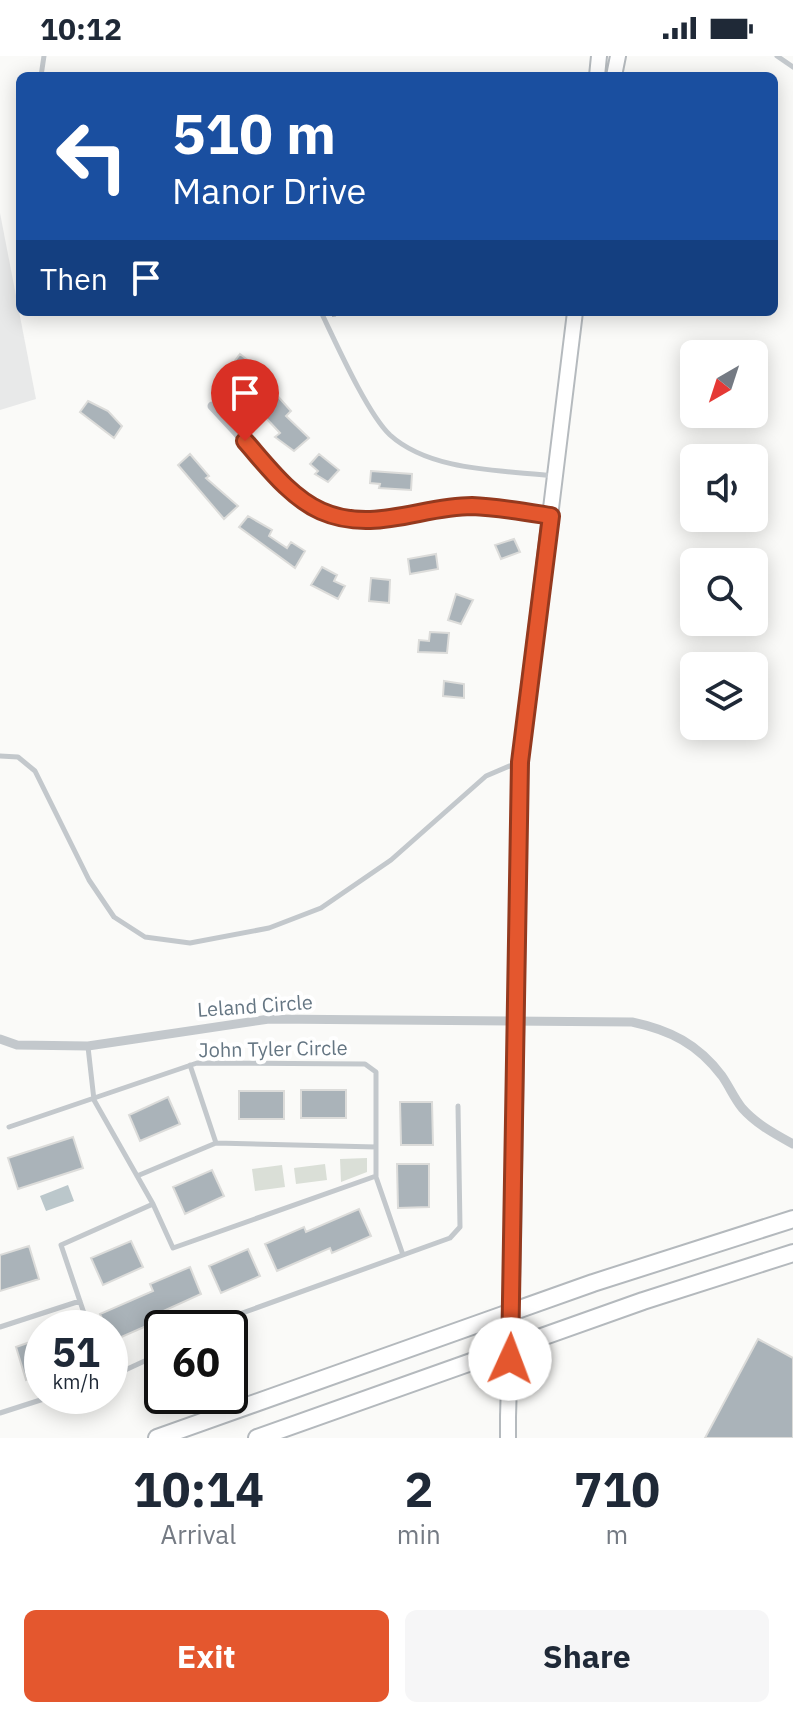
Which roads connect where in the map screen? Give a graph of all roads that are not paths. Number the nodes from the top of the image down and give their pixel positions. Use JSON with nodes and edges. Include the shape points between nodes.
{"nodes":[{"id":1,"x":777,"y":56,"type":"edge"},
{"id":2,"x":793,"y":67,"type":"edge"},
{"id":3,"x":323,"y":316,"type":"edge"},
{"id":4,"x":575,"y":316,"type":"edge"},
{"id":5,"x":212,"y":406,"type":"dead end"},
{"id":6,"x":556,"y":476,"type":"junction"},
{"id":7,"x":551,"y":516,"type":"junction"},
{"id":8,"x":0,"y":756,"type":"edge"},
{"id":9,"x":520,"y":762,"type":"junction"},
{"id":10,"x":514,"y":1022,"type":"junction"},
{"id":11,"x":0,"y":1039,"type":"edge"},
{"id":12,"x":88,"y":1046,"type":"junction"},
{"id":13,"x":190,"y":1065,"type":"junction"},
{"id":14,"x":94,"y":1100,"type":"junction"},
{"id":15,"x":458,"y":1106,"type":"dead end"},
{"id":16,"x":9,"y":1127,"type":"dead end"},
{"id":17,"x":216,"y":1143,"type":"junction"},
{"id":18,"x":793,"y":1144,"type":"edge"},
{"id":19,"x":376,"y":1147,"type":"junction"},
{"id":20,"x":137,"y":1176,"type":"junction"},
{"id":21,"x":376,"y":1176,"type":"junction"},
{"id":22,"x":153,"y":1204,"type":"junction"},
{"id":23,"x":793,"y":1219,"type":"edge"},
{"id":24,"x":793,"y":1253,"type":"edge"},
{"id":25,"x":403,"y":1255,"type":"junction"},
{"id":26,"x":80,"y":1301,"type":"junction"},
{"id":27,"x":83,"y":1310,"type":"edge"},
{"id":28,"x":248,"y":1311,"type":"edge"},
{"id":29,"x":0,"y":1327,"type":"edge"},
{"id":30,"x":24,"y":1405,"type":"edge"},
{"id":31,"x":0,"y":1413,"type":"edge"},
{"id":32,"x":157,"y":1438,"type":"edge"},
{"id":33,"x":257,"y":1438,"type":"edge"},
{"id":34,"x":508,"y":1438,"type":"edge"}],
"edges":[{"from":1,"to":2,"type":"lane"},
{"from":3,"to":6,"type":"lane","via":[[370,409],[402,444],[435,458]]},
{"from":4,"to":6,"type":"main road"},
{"from":5,"to":7,"type":"street","via":[[292,492],[322,511],[376,521],[472,506]]},
{"from":6,"to":7,"type":"main road"},
{"from":7,"to":9,"type":"main road"},
{"from":8,"to":9,"type":"lane","via":[[22,759],[35,771],[89,880],[114,917],[145,937],[190,943],[269,928],[321,908],[391,860],[488,774]]},
{"from":9,"to":10,"type":"main road"},
{"from":10,"to":12,"type":"street","name":"Leland Circle","via":[[269,1019]]},
{"from":10,"to":18,"type":"street","name":"Leland Circle","via":[[632,1022],[673,1033],[706,1057],[757,1122]]},
{"from":10,"to":34,"type":"main road","bridge":true},
{"from":11,"to":12,"type":"street","name":"Leland Circle","via":[[17,1045]]},
{"from":12,"to":14,"type":"lane"},
{"from":13,"to":14,"type":"lane","name":"John Tyler Circle"},
{"from":13,"to":17,"type":"lane"},
{"from":13,"to":19,"type":"lane","name":"John Tyler Circle","via":[[365,1064],[376,1072]]},
{"from":14,"to":16,"type":"lane","name":"John Tyler Circle"},
{"from":14,"to":20,"type":"lane"},
{"from":15,"to":25,"type":"lane","via":[[460,1227],[450,1238]]},
{"from":17,"to":19,"type":"lane"},
{"from":17,"to":20,"type":"lane"},
{"from":19,"to":21,"type":"lane","name":"John Tyler Circle"},
{"from":20,"to":22,"type":"lane"},
{"from":21,"to":22,"type":"lane","via":[[173,1248]]},
{"from":21,"to":25,"type":"lane","name":"John Tyler Circle"},
{"from":22,"to":26,"type":"lane","via":[[61,1245]]},
{"from":23,"to":32,"type":"highway","via":[[603,1280]]},
{"from":24,"to":33,"type":"highway"},
{"from":25,"to":28,"type":"lane"},
{"from":26,"to":27,"type":"lane"},
{"from":26,"to":29,"type":"lane"},
{"from":30,"to":31,"type":"lane"}]}
